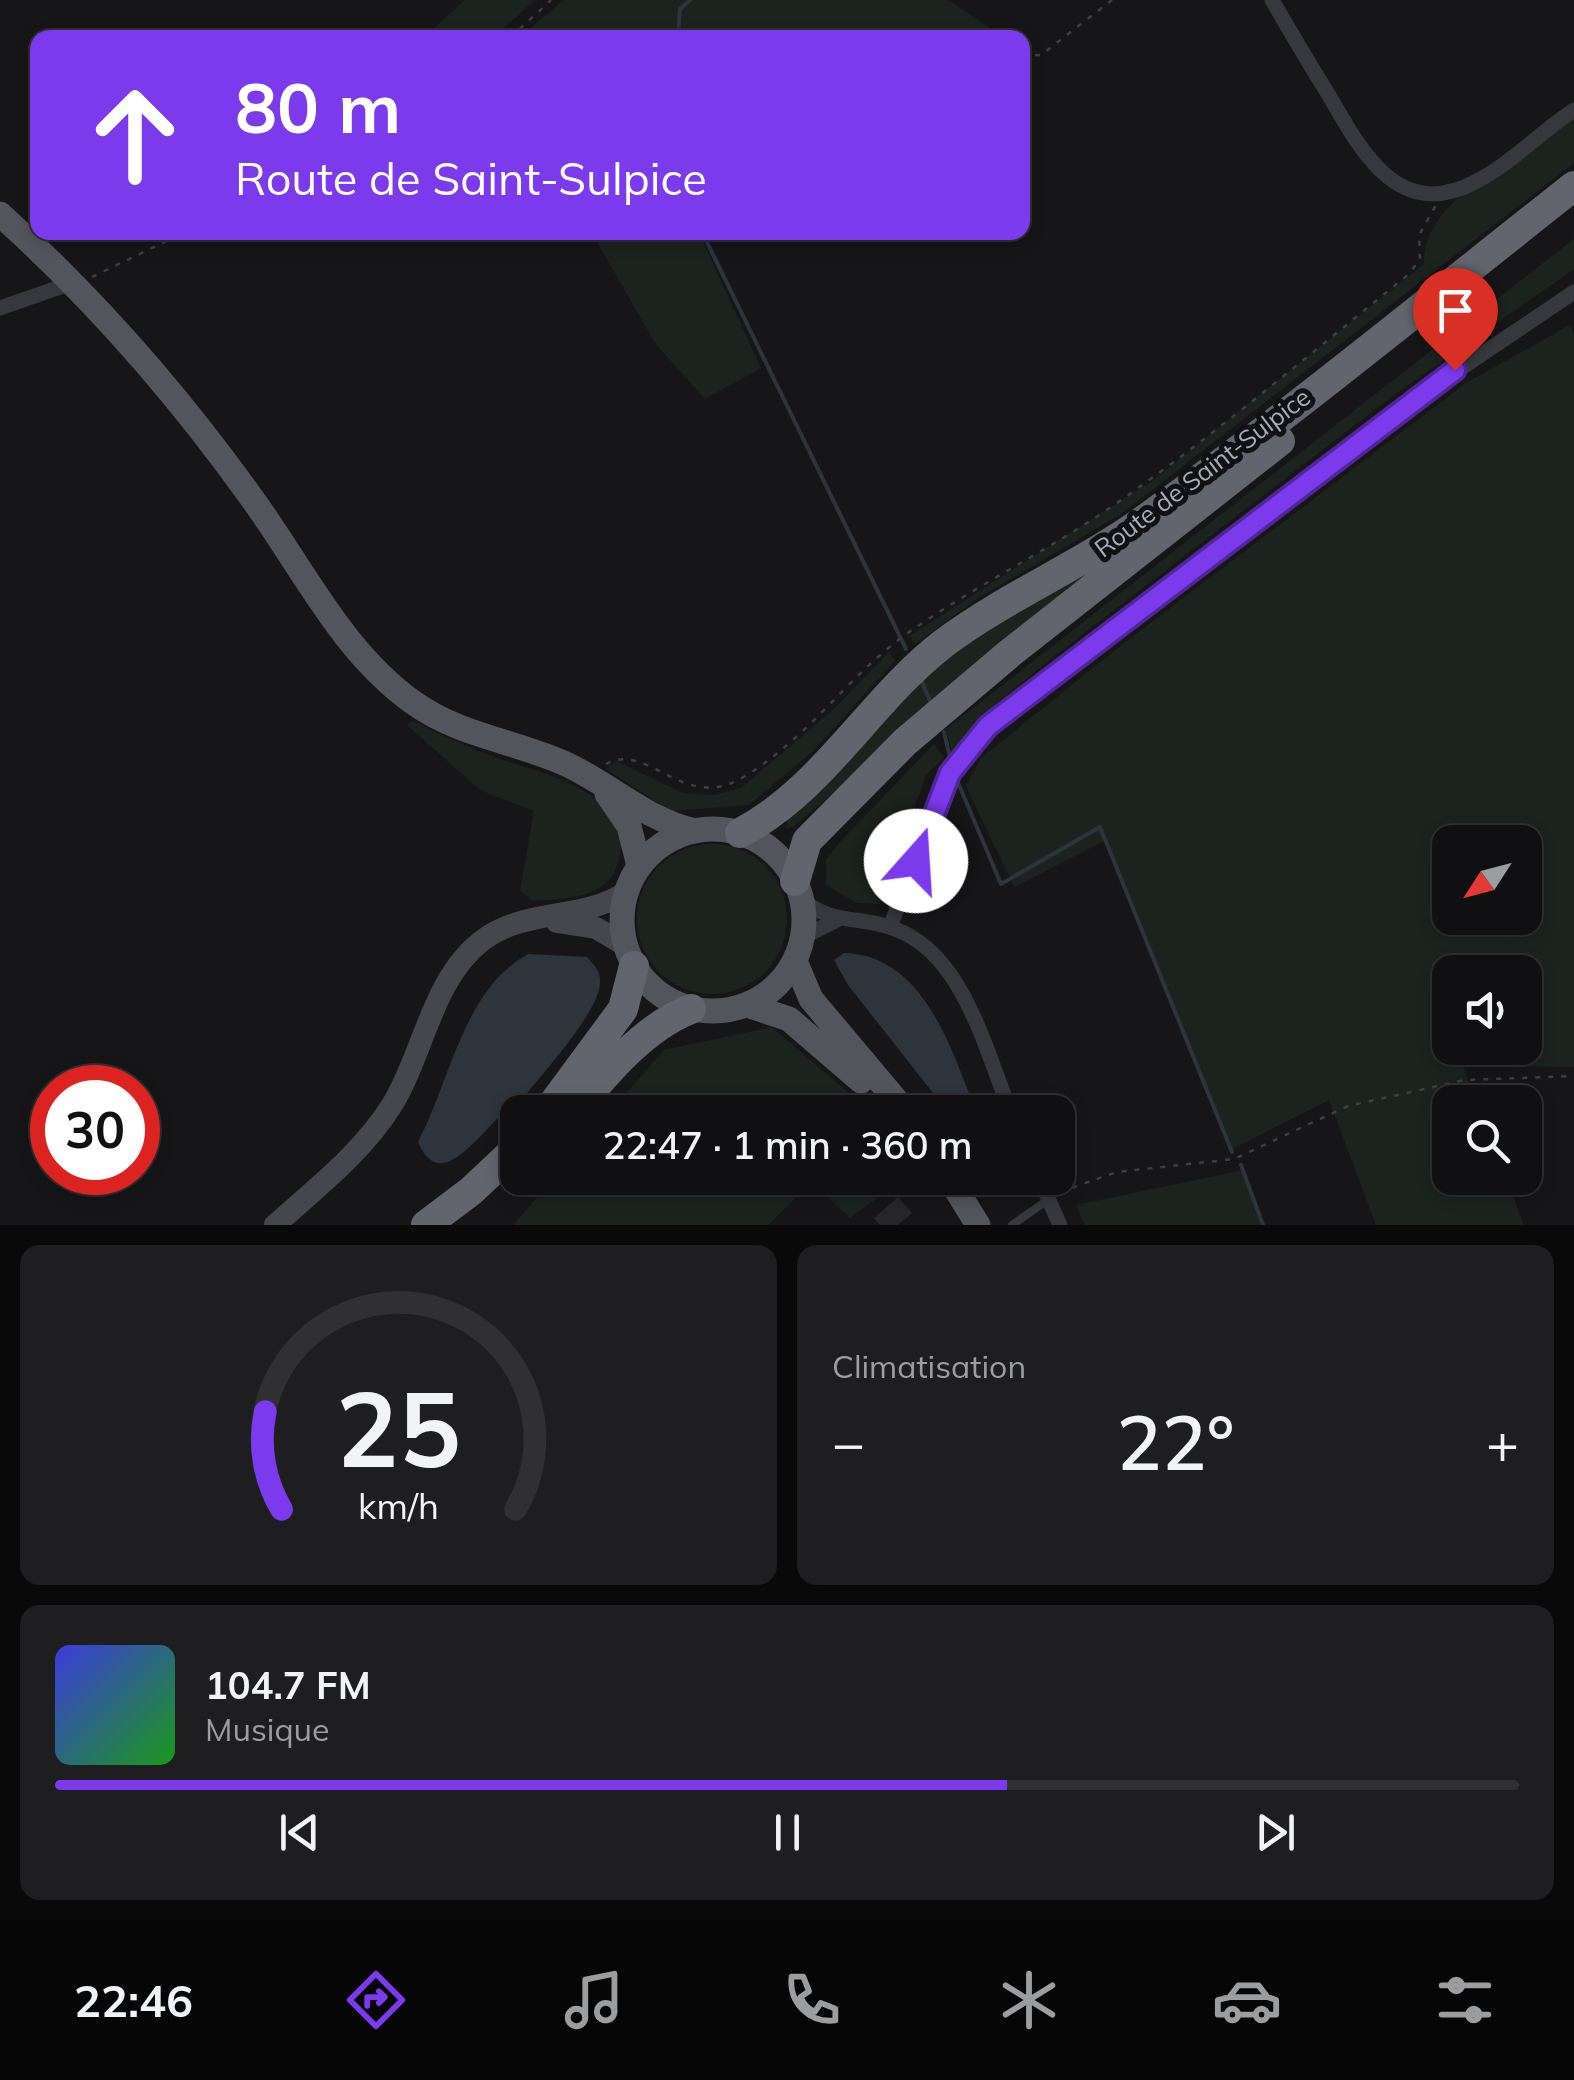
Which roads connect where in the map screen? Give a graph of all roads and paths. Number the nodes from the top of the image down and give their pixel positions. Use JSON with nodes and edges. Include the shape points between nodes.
{"nodes":[{"id":1,"x":551,"y":0,"type":"edge"},
{"id":2,"x":1112,"y":0,"type":"edge"},
{"id":3,"x":1272,"y":0,"type":"edge"},
{"id":4,"x":519,"y":30,"type":"edge"},
{"id":5,"x":1030,"y":56,"type":"edge"},
{"id":6,"x":1574,"y":110,"type":"edge"},
{"id":7,"x":1574,"y":186,"type":"edge"},
{"id":8,"x":1435,"y":194,"type":"junction"},
{"id":9,"x":1574,"y":212,"type":"edge"},
{"id":10,"x":0,"y":214,"type":"edge"},
{"id":11,"x":167,"y":240,"type":"edge"},
{"id":12,"x":72,"y":283,"type":"junction"},
{"id":13,"x":1574,"y":292,"type":"edge"},
{"id":14,"x":0,"y":308,"type":"edge"},
{"id":15,"x":593,"y":781,"type":"junction"},
{"id":16,"x":695,"y":831,"type":"junction"},
{"id":17,"x":740,"y":834,"type":"junction"},
{"id":18,"x":639,"y":866,"type":"junction"},
{"id":19,"x":798,"y":890,"type":"junction"},
{"id":20,"x":626,"y":892,"type":"junction"},
{"id":21,"x":838,"y":920,"type":"junction"},
{"id":22,"x":509,"y":926,"type":"junction"},
{"id":23,"x":890,"y":927,"type":"junction"},
{"id":24,"x":799,"y":949,"type":"junction"},
{"id":25,"x":630,"y":956,"type":"junction"},
{"id":26,"x":747,"y":1005,"type":"junction"},
{"id":27,"x":691,"y":1009,"type":"junction"},
{"id":28,"x":1574,"y":1076,"type":"edge"},
{"id":29,"x":560,"y":1095,"type":"edge"},
{"id":30,"x":590,"y":1095,"type":"edge"},
{"id":31,"x":876,"y":1095,"type":"edge"},
{"id":32,"x":892,"y":1095,"type":"edge"},
{"id":33,"x":1003,"y":1095,"type":"edge"},
{"id":34,"x":500,"y":1164,"type":"edge"},
{"id":35,"x":500,"y":1192,"type":"edge"},
{"id":36,"x":959,"y":1195,"type":"edge"},
{"id":37,"x":1046,"y":1195,"type":"edge"},
{"id":38,"x":1048,"y":1200,"type":"junction"},
{"id":39,"x":275,"y":1225,"type":"edge"},
{"id":40,"x":426,"y":1225,"type":"edge"},
{"id":41,"x":461,"y":1225,"type":"edge"},
{"id":42,"x":978,"y":1225,"type":"edge"},
{"id":43,"x":1012,"y":1225,"type":"edge"},
{"id":44,"x":1060,"y":1225,"type":"edge"}],
"edges":[{"from":1,"to":4,"type":"path"},
{"from":2,"to":5,"type":"path","via":[[1041,56]]},
{"from":3,"to":8,"type":"street","via":[[1375,167],[1398,185]]},
{"from":6,"to":8,"type":"street","via":[[1488,175]]},
{"from":7,"to":17,"type":"highway","name":"Route de Saint-Sulpice","via":[[1142,522],[942,645],[816,774]]},
{"from":8,"to":15,"type":"path","via":[[1436,209],[1419,235],[1420,259],[1409,274],[1112,506],[906,634],[816,719],[736,782],[692,787],[624,758],[604,765]]},
{"from":9,"to":19,"type":"highway","via":[[905,742],[814,832]]},
{"from":10,"to":12,"type":"main road"},
{"from":11,"to":12,"type":"path"},
{"from":12,"to":14,"type":"street"},
{"from":12,"to":15,"type":"main road","via":[[212,444],[342,633],[382,678],[455,727],[556,760]]},
{"from":13,"to":23,"type":"street","via":[[1408,404],[988,726],[950,773]]},
{"from":15,"to":16,"type":"main road","via":[[661,821]]},
{"from":15,"to":18,"type":"main road","via":[[629,826]]},
{"from":16,"to":17,"type":"main road"},
{"from":16,"to":18,"type":"main road","via":[[664,843]]},
{"from":17,"to":19,"type":"main road","via":[[772,851]]},
{"from":18,"to":20,"type":"main road"},
{"from":19,"to":21,"type":"street"},
{"from":19,"to":24,"type":"main road"},
{"from":20,"to":22,"type":"street","via":[[598,906]]},
{"from":20,"to":25,"type":"main road","via":[[621,918]]},
{"from":21,"to":23,"type":"street"},
{"from":21,"to":24,"type":"street"},
{"from":22,"to":25,"type":"street","via":[[596,928]]},
{"from":22,"to":39,"type":"street","via":[[462,959],[412,1068],[372,1134]]},
{"from":23,"to":33,"type":"street","via":[[921,941],[948,971]]},
{"from":24,"to":26,"type":"main road","via":[[775,988]]},
{"from":24,"to":32,"type":"main road","via":[[811,999]]},
{"from":25,"to":27,"type":"main road","via":[[658,994]]},
{"from":25,"to":29,"type":"highway","via":[[623,1010]]},
{"from":26,"to":27,"type":"main road","via":[[720,1012]]},
{"from":26,"to":31,"type":"main road","via":[[800,1027]]},
{"from":27,"to":30,"type":"highway","via":[[635,1047]]},
{"from":28,"to":38,"type":"path","via":[[1465,1080],[1348,1106],[1234,1159],[1117,1172]]},
{"from":34,"to":40,"type":"highway"},
{"from":35,"to":41,"type":"highway"},
{"from":36,"to":42,"type":"main road"},
{"from":37,"to":38,"type":"street"},
{"from":38,"to":43,"type":"lane"},
{"from":38,"to":44,"type":"street"}]}
